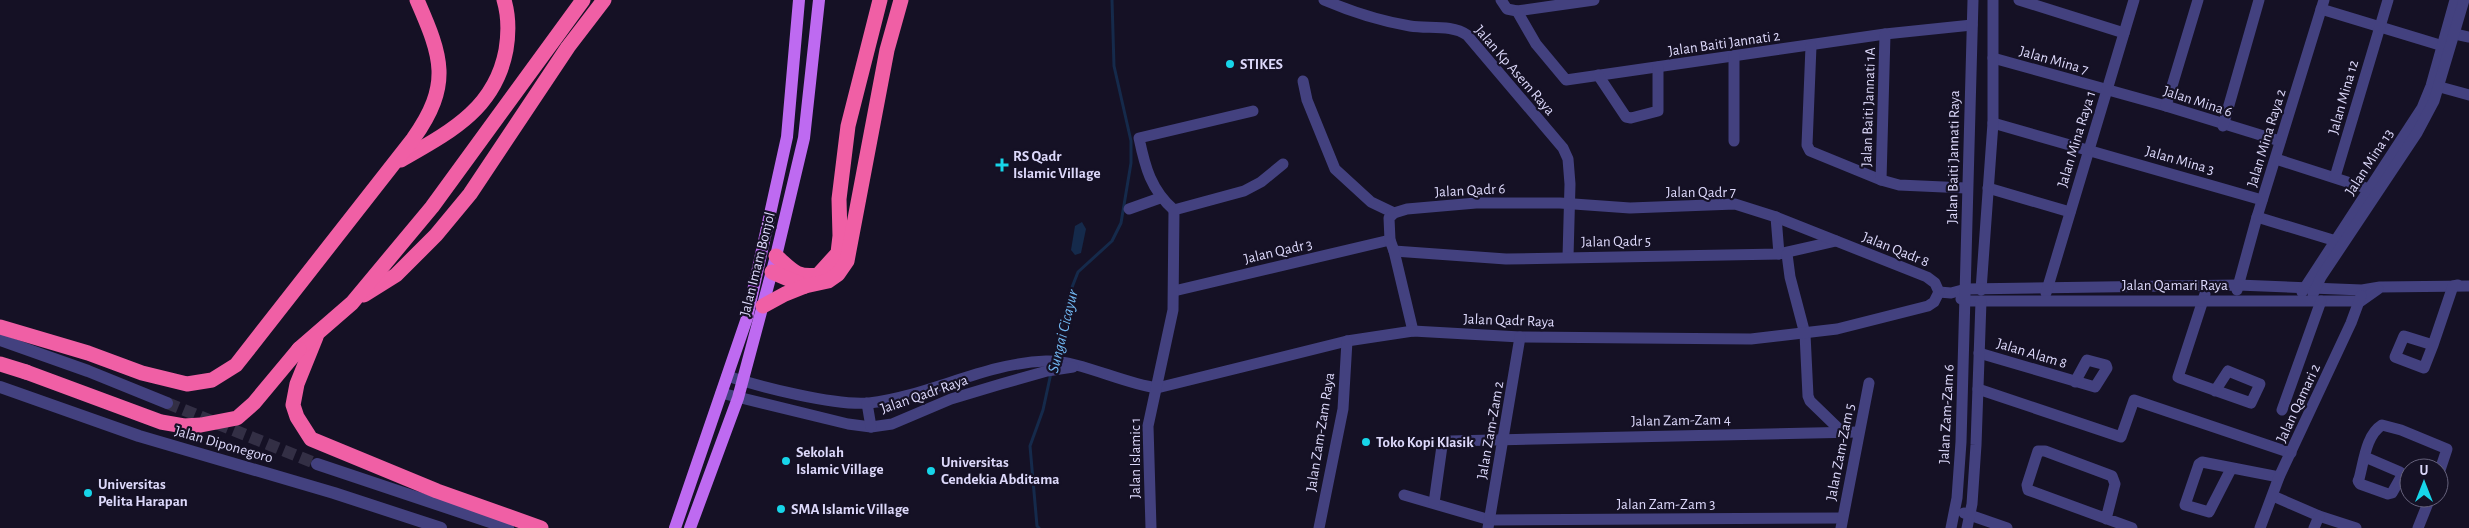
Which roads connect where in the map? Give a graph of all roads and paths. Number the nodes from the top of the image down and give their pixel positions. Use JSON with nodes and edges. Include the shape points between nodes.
{"nodes":[{"id":1,"x":417,"y":0,"type":"edge"},
{"id":2,"x":504,"y":0,"type":"edge"},
{"id":3,"x":583,"y":0,"type":"edge"},
{"id":4,"x":604,"y":0,"type":"edge"},
{"id":5,"x":799,"y":0,"type":"edge"},
{"id":6,"x":819,"y":0,"type":"edge"},
{"id":7,"x":880,"y":0,"type":"edge"},
{"id":8,"x":901,"y":0,"type":"edge"},
{"id":9,"x":1324,"y":0,"type":"edge"},
{"id":10,"x":1501,"y":0,"type":"edge"},
{"id":11,"x":1594,"y":0,"type":"edge"},
{"id":12,"x":1973,"y":0,"type":"edge"},
{"id":13,"x":1993,"y":0,"type":"edge"},
{"id":14,"x":2019,"y":0,"type":"edge"},
{"id":15,"x":2134,"y":0,"type":"edge"},
{"id":16,"x":2198,"y":0,"type":"edge"},
{"id":17,"x":2259,"y":0,"type":"edge"},
{"id":18,"x":2388,"y":0,"type":"edge"},
{"id":19,"x":2456,"y":0,"type":"edge"},
{"id":20,"x":2464,"y":0,"type":"edge"},
{"id":21,"x":2323,"y":4,"type":"edge"},
{"id":22,"x":1517,"y":11,"type":"junction"},
{"id":23,"x":1972,"y":25,"type":"junction"},
{"id":24,"x":2380,"y":26,"type":"junction"},
{"id":25,"x":2124,"y":32,"type":"junction"},
{"id":26,"x":1885,"y":34,"type":"junction"},
{"id":27,"x":2455,"y":34,"type":"junction"},
{"id":28,"x":2469,"y":37,"type":"edge"},
{"id":29,"x":1811,"y":46,"type":"junction"},
{"id":30,"x":2442,"y":46,"type":"junction"},
{"id":31,"x":1734,"y":56,"type":"junction"},
{"id":32,"x":1993,"y":58,"type":"junction"},
{"id":33,"x":1658,"y":67,"type":"junction"},
{"id":34,"x":1598,"y":76,"type":"junction"},
{"id":35,"x":1303,"y":80,"type":"dead end"},
{"id":36,"x":2440,"y":87,"type":"junction"},
{"id":37,"x":2107,"y":91,"type":"junction"},
{"id":38,"x":2469,"y":95,"type":"edge"},
{"id":39,"x":2166,"y":106,"type":"junction"},
{"id":40,"x":1253,"y":111,"type":"dead end"},
{"id":41,"x":1993,"y":123,"type":"junction"},
{"id":42,"x":2223,"y":126,"type":"junction"},
{"id":43,"x":1734,"y":141,"type":"dead end"},
{"id":44,"x":2280,"y":142,"type":"junction"},
{"id":45,"x":2089,"y":149,"type":"junction"},
{"id":46,"x":2276,"y":160,"type":"junction"},
{"id":47,"x":393,"y":164,"type":"junction"},
{"id":48,"x":1283,"y":164,"type":"dead end"},
{"id":49,"x":2335,"y":177,"type":"junction"},
{"id":50,"x":1881,"y":180,"type":"junction"},
{"id":51,"x":1966,"y":188,"type":"junction"},
{"id":52,"x":1988,"y":188,"type":"junction"},
{"id":53,"x":2369,"y":189,"type":"junction"},
{"id":54,"x":1160,"y":198,"type":"junction"},
{"id":55,"x":2262,"y":200,"type":"junction"},
{"id":56,"x":1564,"y":203,"type":"junction"},
{"id":57,"x":1129,"y":209,"type":"dead end"},
{"id":58,"x":1174,"y":210,"type":"junction"},
{"id":59,"x":2070,"y":212,"type":"junction"},
{"id":60,"x":1391,"y":217,"type":"junction"},
{"id":61,"x":1776,"y":217,"type":"junction"},
{"id":62,"x":2257,"y":217,"type":"junction"},
{"id":63,"x":1836,"y":241,"type":"junction"},
{"id":64,"x":2336,"y":241,"type":"junction"},
{"id":65,"x":1392,"y":246,"type":"junction"},
{"id":66,"x":1783,"y":254,"type":"junction"},
{"id":67,"x":776,"y":256,"type":"junction"},
{"id":68,"x":1568,"y":257,"type":"junction"},
{"id":69,"x":772,"y":272,"type":"junction"},
{"id":70,"x":2469,"y":280,"type":"edge"},
{"id":71,"x":2238,"y":285,"type":"junction"},
{"id":72,"x":805,"y":286,"type":"junction"},
{"id":73,"x":2207,"y":286,"type":"junction"},
{"id":74,"x":2453,"y":286,"type":"junction"},
{"id":75,"x":2469,"y":286,"type":"edge"},
{"id":76,"x":2047,"y":287,"type":"junction"},
{"id":77,"x":2304,"y":287,"type":"junction"},
{"id":78,"x":2316,"y":288,"type":"junction"},
{"id":79,"x":1966,"y":289,"type":"junction"},
{"id":80,"x":1174,"y":291,"type":"junction"},
{"id":81,"x":1945,"y":292,"type":"junction"},
{"id":82,"x":1981,"y":296,"type":"junction"},
{"id":83,"x":2362,"y":296,"type":"junction"},
{"id":84,"x":2043,"y":300,"type":"junction"},
{"id":85,"x":2204,"y":300,"type":"junction"},
{"id":86,"x":2236,"y":300,"type":"junction"},
{"id":87,"x":1966,"y":301,"type":"junction"},
{"id":88,"x":2299,"y":301,"type":"junction"},
{"id":89,"x":2316,"y":301,"type":"junction"},
{"id":90,"x":352,"y":303,"type":"junction"},
{"id":91,"x":763,"y":306,"type":"junction"},
{"id":92,"x":0,"y":327,"type":"edge"},
{"id":93,"x":1413,"y":331,"type":"junction"},
{"id":94,"x":318,"y":333,"type":"junction"},
{"id":95,"x":1805,"y":334,"type":"junction"},
{"id":96,"x":1520,"y":337,"type":"junction"},
{"id":97,"x":0,"y":340,"type":"edge"},
{"id":98,"x":1347,"y":341,"type":"junction"},
{"id":99,"x":2433,"y":345,"type":"dead end"},
{"id":100,"x":1979,"y":353,"type":"junction"},
{"id":101,"x":0,"y":364,"type":"edge"},
{"id":102,"x":1048,"y":366,"type":"junction"},
{"id":103,"x":727,"y":376,"type":"junction"},
{"id":104,"x":743,"y":381,"type":"junction"},
{"id":105,"x":2076,"y":382,"type":"dead end"},
{"id":106,"x":1869,"y":383,"type":"dead end"},
{"id":107,"x":0,"y":387,"type":"edge"},
{"id":108,"x":1156,"y":388,"type":"junction"},
{"id":109,"x":1978,"y":389,"type":"junction"},
{"id":110,"x":2216,"y":391,"type":"dead end"},
{"id":111,"x":721,"y":393,"type":"junction"},
{"id":112,"x":738,"y":398,"type":"junction"},
{"id":113,"x":167,"y":403,"type":"tunnel mouth"},
{"id":114,"x":867,"y":403,"type":"junction"},
{"id":115,"x":2282,"y":410,"type":"dead end"},
{"id":116,"x":871,"y":427,"type":"junction"},
{"id":117,"x":1840,"y":431,"type":"junction"},
{"id":118,"x":1858,"y":432,"type":"junction"},
{"id":119,"x":1504,"y":439,"type":"junction"},
{"id":120,"x":2291,"y":453,"type":"junction"},
{"id":121,"x":2365,"y":457,"type":"dead end"},
{"id":122,"x":2444,"y":458,"type":"edge"},
{"id":123,"x":317,"y":464,"type":"tunnel mouth"},
{"id":124,"x":2231,"y":469,"type":"junction"},
{"id":125,"x":2280,"y":477,"type":"junction"},
{"id":126,"x":1404,"y":495,"type":"dead end"},
{"id":127,"x":2273,"y":496,"type":"junction"},
{"id":128,"x":1434,"y":503,"type":"junction"},
{"id":129,"x":2426,"y":508,"type":"edge"},
{"id":130,"x":1955,"y":510,"type":"junction"},
{"id":131,"x":1970,"y":514,"type":"junction"},
{"id":132,"x":2319,"y":516,"type":"junction"},
{"id":133,"x":2106,"y":519,"type":"junction"},
{"id":134,"x":1841,"y":523,"type":"edge"},
{"id":135,"x":1489,"y":524,"type":"edge"},
{"id":136,"x":2123,"y":527,"type":"edge"},
{"id":137,"x":441,"y":528,"type":"edge"},
{"id":138,"x":508,"y":528,"type":"edge"},
{"id":139,"x":540,"y":528,"type":"edge"},
{"id":140,"x":675,"y":528,"type":"edge"},
{"id":141,"x":690,"y":528,"type":"edge"},
{"id":142,"x":1151,"y":528,"type":"edge"},
{"id":143,"x":1319,"y":528,"type":"edge"},
{"id":144,"x":1951,"y":528,"type":"edge"},
{"id":145,"x":1967,"y":528,"type":"edge"},
{"id":146,"x":2007,"y":528,"type":"edge"},
{"id":147,"x":2260,"y":528,"type":"edge"},
{"id":148,"x":2314,"y":528,"type":"edge"},
{"id":149,"x":2356,"y":528,"type":"edge"},
{"id":150,"x":2418,"y":528,"type":"edge"}],
"edges":[{"from":1,"to":47,"type":"highway","via":[[439,56],[437,96],[426,122]]},
{"from":2,"to":47,"type":"highway","via":[[508,36],[503,64],[485,101],[446,133]]},
{"from":3,"to":90,"type":"highway","via":[[432,207]]},
{"from":4,"to":90,"type":"highway","via":[[568,47],[470,194],[436,235],[396,275]]},
{"from":5,"to":103,"type":"main road","name":"Jalan Imam Bonjol","via":[[787,137],[747,318]]},
{"from":6,"to":67,"type":"main road","name":"Jalan Imam Bonjol","via":[[804,138]]},
{"from":7,"to":67,"type":"highway","via":[[848,126],[839,199],[838,253],[818,275],[806,277],[796,274]]},
{"from":8,"to":72,"type":"highway","via":[[887,50],[847,262],[828,281]]},
{"from":9,"to":56,"type":"street","name":"Jalan Kp Asem Raya","via":[[1357,14],[1411,26],[1458,30],[1467,35],[1563,148],[1568,159],[1570,184]]},
{"from":10,"to":22,"type":"street","via":[[1507,9]]},
{"from":11,"to":22,"type":"street"},
{"from":12,"to":23,"type":"street","name":"Jalan Baiti Jannati Raya"},
{"from":13,"to":32,"type":"street"},
{"from":14,"to":25,"type":"street"},
{"from":15,"to":25,"type":"street","name":"Jalan Mina Raya 1"},
{"from":16,"to":39,"type":"street"},
{"from":17,"to":42,"type":"street"},
{"from":18,"to":24,"type":"street","name":"Jalan Mina 12"},
{"from":19,"to":30,"type":"street","name":"Jalan Mina 13"},
{"from":20,"to":27,"type":"street"},
{"from":21,"to":24,"type":"street"},
{"from":21,"to":44,"type":"street","name":"Jalan Mina Raya 2"},
{"from":22,"to":34,"type":"street","name":"Jalan Baiti Jannati 2","via":[[1536,44],[1566,80]]},
{"from":23,"to":26,"type":"street","name":"Jalan Baiti Jannati 2"},
{"from":23,"to":51,"type":"street","name":"Jalan Baiti Jannati Raya"},
{"from":24,"to":30,"type":"street"},
{"from":24,"to":49,"type":"street","name":"Jalan Mina 12"},
{"from":25,"to":37,"type":"street","name":"Jalan Mina Raya 1"},
{"from":26,"to":29,"type":"street","name":"Jalan Baiti Jannati 2"},
{"from":26,"to":50,"type":"street","name":"Jalan Baiti Jannati 1A"},
{"from":27,"to":28,"type":"street"},
{"from":27,"to":36,"type":"street"},
{"from":29,"to":31,"type":"street","name":"Jalan Baiti Jannati 2"},
{"from":29,"to":50,"type":"street","via":[[1807,145],[1810,151]]},
{"from":30,"to":53,"type":"street","name":"Jalan Mina 13","via":[[2422,108]]},
{"from":31,"to":33,"type":"street","name":"Jalan Baiti Jannati 2"},
{"from":31,"to":43,"type":"street"},
{"from":32,"to":37,"type":"street","name":"Jalan Mina 7"},
{"from":32,"to":41,"type":"street"},
{"from":33,"to":34,"type":"street","name":"Jalan Baiti Jannati 2"},
{"from":33,"to":34,"type":"street","via":[[1658,111],[1631,118],[1626,117]]},
{"from":35,"to":60,"type":"street","via":[[1307,100],[1335,169]]},
{"from":36,"to":38,"type":"street"},
{"from":36,"to":78,"type":"street","via":[[2417,133]]},
{"from":37,"to":39,"type":"street","name":"Jalan Mina 6"},
{"from":37,"to":45,"type":"street","name":"Jalan Mina Raya 1"},
{"from":39,"to":42,"type":"street","name":"Jalan Mina 6"},
{"from":40,"to":54,"type":"street","via":[[1139,138],[1146,170]]},
{"from":41,"to":45,"type":"street","name":"Jalan Mina 3"},
{"from":41,"to":52,"type":"street"},
{"from":42,"to":44,"type":"street","name":"Jalan Mina 6"},
{"from":44,"to":46,"type":"street","name":"Jalan Mina Raya 2"},
{"from":45,"to":55,"type":"street","name":"Jalan Mina 3"},
{"from":45,"to":59,"type":"street","name":"Jalan Mina Raya 1"},
{"from":46,"to":49,"type":"street"},
{"from":46,"to":55,"type":"street","name":"Jalan Mina Raya 2"},
{"from":47,"to":92,"type":"highway","via":[[236,365],[212,380],[187,384],[142,373]]},
{"from":48,"to":58,"type":"street","via":[[1244,191]]},
{"from":49,"to":53,"type":"street"},
{"from":50,"to":51,"type":"street","via":[[1899,185]]},
{"from":51,"to":79,"type":"street","name":"Jalan Baiti Jannati Raya"},
{"from":52,"to":59,"type":"street"},
{"from":52,"to":82,"type":"street"},
{"from":53,"to":64,"type":"street","name":"Jalan Mina 13"},
{"from":54,"to":57,"type":"street"},
{"from":54,"to":58,"type":"street"},
{"from":55,"to":62,"type":"street","name":"Jalan Mina Raya 2"},
{"from":56,"to":60,"type":"street","name":"Jalan Qadr 6","via":[[1464,204],[1407,209]]},
{"from":56,"to":61,"type":"street","name":"Jalan Qadr 7","via":[[1630,208],[1736,204]]},
{"from":56,"to":68,"type":"street","name":"Jalan Kp Asem Raya"},
{"from":58,"to":80,"type":"street","name":"Jalan Islamic 1"},
{"from":59,"to":76,"type":"street","name":"Jalan Mina Raya 1"},
{"from":60,"to":65,"type":"street"},
{"from":61,"to":63,"type":"street","name":"Jalan Qadr 7"},
{"from":61,"to":66,"type":"street"},
{"from":62,"to":64,"type":"street"},
{"from":62,"to":71,"type":"street","name":"Jalan Mina Raya 2"},
{"from":63,"to":66,"type":"street","name":"Jalan Qadr 5"},
{"from":63,"to":81,"type":"street","name":"Jalan Qadr 8","via":[[1927,277]]},
{"from":64,"to":77,"type":"street","name":"Jalan Mina 13"},
{"from":65,"to":68,"type":"street","name":"Jalan Qadr 5","via":[[1506,259]]},
{"from":65,"to":80,"type":"street","name":"Jalan Qadr 3"},
{"from":65,"to":93,"type":"street"},
{"from":66,"to":68,"type":"street","name":"Jalan Qadr 5"},
{"from":66,"to":95,"type":"street"},
{"from":67,"to":69,"type":"main road","name":"Jalan Imam Bonjol"},
{"from":69,"to":72,"type":"highway"},
{"from":69,"to":91,"type":"main road","name":"Jalan Imam Bonjol"},
{"from":70,"to":74,"type":"street"},
{"from":71,"to":73,"type":"street","name":"Jalan Qamari Raya"},
{"from":71,"to":77,"type":"street","name":"Jalan Qamari Raya"},
{"from":71,"to":86,"type":"street","name":"Jalan Mina Raya 2"},
{"from":72,"to":91,"type":"highway"},
{"from":73,"to":76,"type":"street","name":"Jalan Qamari Raya"},
{"from":73,"to":85,"type":"street"},
{"from":74,"to":75,"type":"street"},
{"from":74,"to":83,"type":"street","via":[[2380,287]]},
{"from":74,"to":99,"type":"street"},
{"from":76,"to":82,"type":"street","name":"Jalan Qamari Raya"},
{"from":76,"to":84,"type":"street","name":"Jalan Mina Raya 1"},
{"from":77,"to":78,"type":"street","name":"Jalan Qamari Raya"},
{"from":77,"to":88,"type":"street","name":"Jalan Mina 13"},
{"from":78,"to":83,"type":"street","name":"Jalan Qamari Raya"},
{"from":78,"to":89,"type":"street"},
{"from":79,"to":81,"type":"street","name":"Jalan Qamari Raya"},
{"from":79,"to":82,"type":"street","name":"Jalan Qamari Raya"},
{"from":79,"to":87,"type":"street","name":"Jalan Baiti Jannati Raya"},
{"from":80,"to":108,"type":"street","name":"Jalan Islamic 1"},
{"from":81,"to":87,"type":"street","name":"Jalan Qadr 8"},
{"from":81,"to":95,"type":"street","name":"Jalan Qadr Raya","via":[[1928,306]]},
{"from":82,"to":84,"type":"street","name":"Jalan Qamari Raya"},
{"from":82,"to":87,"type":"street","name":"Jalan Qamari Raya"},
{"from":82,"to":100,"type":"street"},
{"from":83,"to":89,"type":"street","name":"Jalan Qamari Raya"},
{"from":83,"to":120,"type":"street","name":"Jalan Qamari 2"},
{"from":84,"to":85,"type":"street","name":"Jalan Qamari Raya"},
{"from":85,"to":86,"type":"street","name":"Jalan Qamari Raya"},
{"from":85,"to":110,"type":"street","via":[[2178,374],[2180,378]]},
{"from":86,"to":88,"type":"street","name":"Jalan Qamari Raya"},
{"from":87,"to":130,"type":"street","name":"Jalan Zam-Zam 6"},
{"from":88,"to":89,"type":"street","name":"Jalan Qamari Raya"},
{"from":89,"to":115,"type":"street"},
{"from":90,"to":94,"type":"highway"},
{"from":91,"to":104,"type":"main road","name":"Jalan Imam Bonjol"},
{"from":93,"to":96,"type":"street","name":"Jalan Qadr Raya"},
{"from":93,"to":98,"type":"street","name":"Jalan Qadr Raya"},
{"from":94,"to":101,"type":"highway","bridge":true,"via":[[299,349],[237,418],[201,425],[161,422]]},
{"from":94,"to":139,"type":"highway","via":[[293,405],[311,439],[437,491]]},
{"from":95,"to":96,"type":"street","name":"Jalan Qadr Raya","via":[[1751,339]]},
{"from":95,"to":117,"type":"street","via":[[1810,401]]},
{"from":96,"to":119,"type":"street","name":"Jalan Zam-Zam 2"},
{"from":97,"to":113,"type":"street","name":"Jalan Diponegoro"},
{"from":98,"to":108,"type":"street","name":"Jalan Qadr Raya"},
{"from":98,"to":143,"type":"street","name":"Jalan Zam-Zam Raya","via":[[1342,409]]},
{"from":100,"to":105,"type":"street","name":"Jalan Alam 8"},
{"from":100,"to":109,"type":"street"},
{"from":102,"to":108,"type":"street","name":"Jalan Qadr Raya","via":[[1069,365]]},
{"from":102,"to":114,"type":"street","name":"Jalan Qadr Raya","via":[[1029,362]]},
{"from":102,"to":116,"type":"street","name":"Jalan Qadr Raya","via":[[951,399],[892,424]]},
{"from":103,"to":104,"type":"street","name":"Jalan Qadr Raya"},
{"from":103,"to":111,"type":"main road","name":"Jalan Imam Bonjol"},
{"from":104,"to":112,"type":"main road","name":"Jalan Imam Bonjol"},
{"from":104,"to":114,"type":"street","name":"Jalan Qadr Raya","via":[[830,400]]},
{"from":106,"to":118,"type":"street","name":"Jalan Zam-Zam 5"},
{"from":107,"to":137,"type":"street","name":"Jalan Diponegoro","via":[[138,436]]},
{"from":108,"to":142,"type":"street","name":"Jalan Islamic 1","via":[[1148,426]]},
{"from":109,"to":120,"type":"street","via":[[2121,437],[2134,400]]},
{"from":109,"to":131,"type":"street"},
{"from":111,"to":112,"type":"street","name":"Jalan Qadr Raya"},
{"from":111,"to":140,"type":"main road","name":"Jalan Imam Bonjol"},
{"from":112,"to":116,"type":"street","name":"Jalan Qadr Raya"},
{"from":112,"to":141,"type":"main road","name":"Jalan Imam Bonjol"},
{"from":114,"to":116,"type":"street"},
{"from":117,"to":118,"type":"street","name":"Jalan Zam-Zam 4"},
{"from":117,"to":119,"type":"street","name":"Jalan Zam-Zam 4"},
{"from":118,"to":134,"type":"street","name":"Jalan Zam-Zam 5"},
{"from":119,"to":128,"type":"street","name":"Jalan Zam-Zam 4","via":[[1444,443]]},
{"from":119,"to":135,"type":"street","name":"Jalan Zam-Zam 2"},
{"from":120,"to":125,"type":"street","name":"Jalan Qamari 2"},
{"from":121,"to":122,"type":"street","via":[[2374,430],[2382,425],[2447,449]]},
{"from":123,"to":138,"type":"street"},
{"from":124,"to":124,"type":"street","via":[[2200,463],[2185,506],[2209,512]]},
{"from":124,"to":125,"type":"street"},
{"from":125,"to":127,"type":"street","name":"Jalan Qamari 2"},
{"from":126,"to":128,"type":"street","name":"Jalan Zam-Zam 3"},
{"from":127,"to":132,"type":"street"},
{"from":127,"to":147,"type":"street","name":"Jalan Qamari 2"},
{"from":128,"to":135,"type":"street","name":"Jalan Zam-Zam 3"},
{"from":129,"to":150,"type":"street"},
{"from":130,"to":131,"type":"street"},
{"from":130,"to":144,"type":"street","name":"Jalan Zam-Zam 6"},
{"from":131,"to":145,"type":"street"},
{"from":131,"to":146,"type":"street"},
{"from":132,"to":148,"type":"street"},
{"from":132,"to":149,"type":"street"},
{"from":133,"to":133,"type":"street","via":[[2028,490],[2038,451],[2112,476],[2114,484]]},
{"from":133,"to":136,"type":"street"},
{"from":134,"to":135,"type":"street","name":"Jalan Zam-Zam 3"}]}
